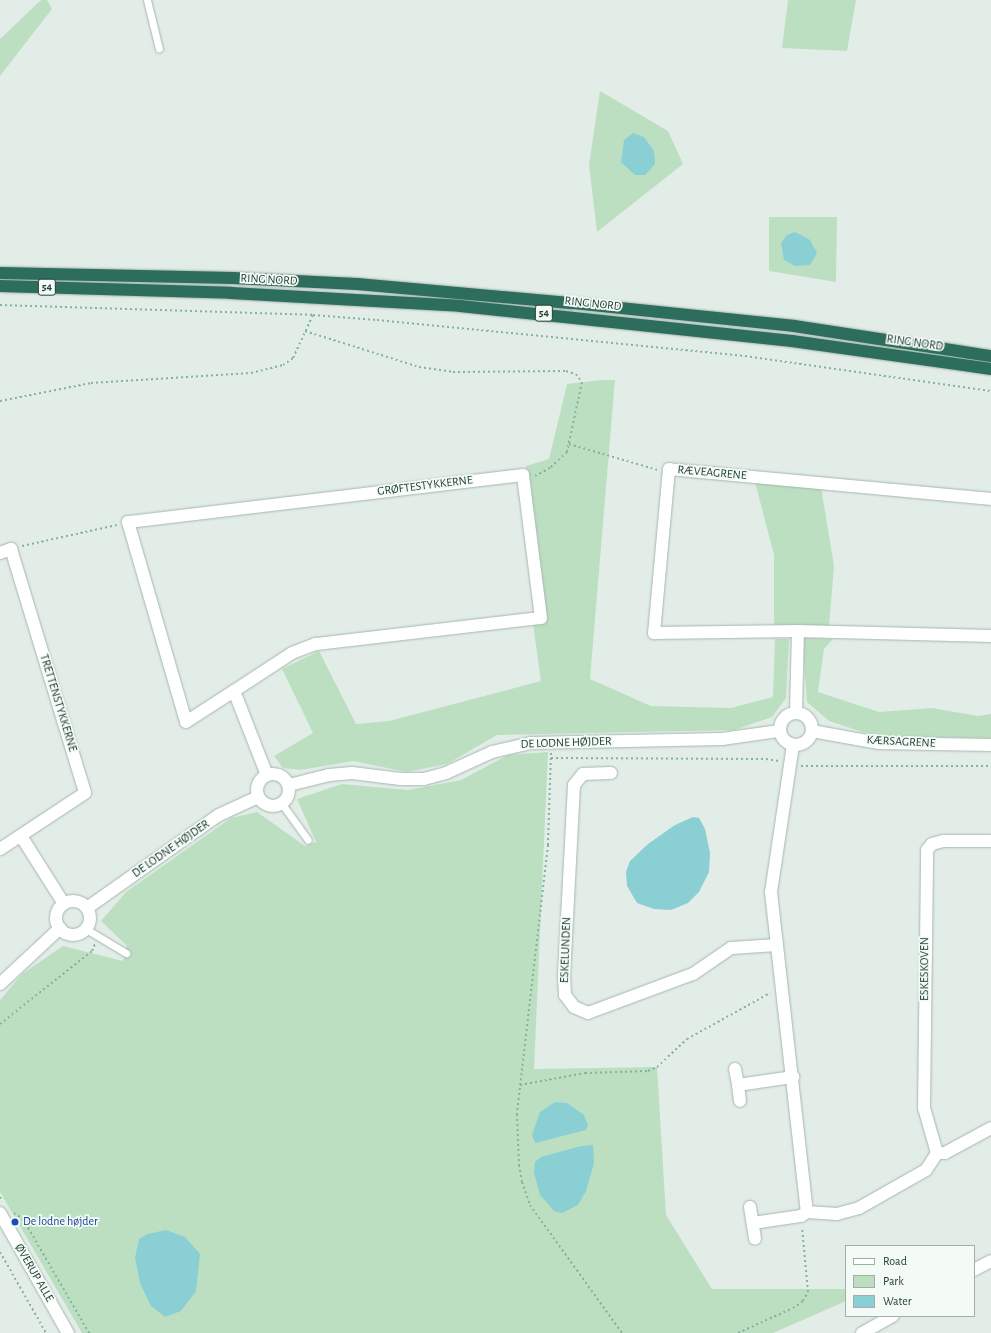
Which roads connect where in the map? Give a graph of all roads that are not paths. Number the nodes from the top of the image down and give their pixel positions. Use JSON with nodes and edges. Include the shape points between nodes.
{"nodes":[{"id":1,"x":147,"y":0,"type":"edge"},
{"id":2,"x":159,"y":50,"type":"dead end"},
{"id":3,"x":0,"y":273,"type":"edge"},
{"id":4,"x":0,"y":286,"type":"edge"},
{"id":5,"x":991,"y":356,"type":"edge"},
{"id":6,"x":991,"y":369,"type":"edge"},
{"id":7,"x":991,"y":499,"type":"edge"},
{"id":8,"x":5,"y":551,"type":"edge"},
{"id":9,"x":798,"y":631,"type":"junction"},
{"id":10,"x":991,"y":636,"type":"edge"},
{"id":11,"x":234,"y":691,"type":"junction"},
{"id":12,"x":796,"y":712,"type":"junction"},
{"id":13,"x":779,"y":731,"type":"junction"},
{"id":14,"x":812,"y":731,"type":"junction"},
{"id":15,"x":792,"y":745,"type":"junction"},
{"id":16,"x":991,"y":745,"type":"edge"},
{"id":17,"x":611,"y":773,"type":"dead end"},
{"id":18,"x":267,"y":776,"type":"junction"},
{"id":19,"x":289,"y":785,"type":"junction"},
{"id":20,"x":258,"y":796,"type":"junction"},
{"id":21,"x":282,"y":804,"type":"junction"},
{"id":22,"x":21,"y":836,"type":"junction"},
{"id":23,"x":308,"y":840,"type":"dead end"},
{"id":24,"x":991,"y":841,"type":"edge"},
{"id":25,"x":0,"y":849,"type":"edge"},
{"id":26,"x":64,"y":904,"type":"junction"},
{"id":27,"x":88,"y":908,"type":"junction"},
{"id":28,"x":60,"y":928,"type":"junction"},
{"id":29,"x":86,"y":929,"type":"junction"},
{"id":30,"x":777,"y":945,"type":"junction"},
{"id":31,"x":126,"y":953,"type":"dead end"},
{"id":32,"x":0,"y":984,"type":"edge"},
{"id":33,"x":735,"y":1069,"type":"dead end"},
{"id":34,"x":793,"y":1077,"type":"junction"},
{"id":35,"x":738,"y":1085,"type":"junction"},
{"id":36,"x":740,"y":1101,"type":"dead end"},
{"id":37,"x":991,"y":1128,"type":"edge"},
{"id":38,"x":937,"y":1153,"type":"junction"},
{"id":39,"x":750,"y":1207,"type":"dead end"},
{"id":40,"x":6,"y":1210,"type":"edge"},
{"id":41,"x":804,"y":1214,"type":"junction"},
{"id":42,"x":753,"y":1223,"type":"junction"},
{"id":43,"x":755,"y":1239,"type":"dead end"},
{"id":44,"x":991,"y":1261,"type":"edge"},
{"id":45,"x":975,"y":1269,"type":"edge"},
{"id":46,"x":891,"y":1317,"type":"edge"},
{"id":47,"x":68,"y":1333,"type":"edge"},
{"id":48,"x":862,"y":1333,"type":"edge"}],
"edges":[{"from":1,"to":2,"type":"lane"},
{"from":3,"to":5,"type":"highway","name":"RING NORD","number":"54","via":[[233,278],[357,284],[794,326]]},
{"from":4,"to":6,"type":"highway","name":"RING NORD","number":"54","via":[[355,298],[460,306],[792,341]]},
{"from":7,"to":9,"type":"street","name":"RÆVEAGRENE","via":[[669,469],[654,633]]},
{"from":8,"to":22,"type":"street","name":"TRETTENSTYKKERNE","via":[[86,793]]},
{"from":9,"to":10,"type":"street","name":"RÆVEAGRENE"},
{"from":9,"to":12,"type":"street"},
{"from":11,"to":11,"type":"street","name":"GRØFTESTYKKERNE","via":[[186,722],[128,522],[523,475],[541,618],[316,644],[292,653]]},
{"from":11,"to":18,"type":"street"},
{"from":12,"to":13,"type":"street","via":[[782,720]]},
{"from":12,"to":14,"type":"street","via":[[806,716]]},
{"from":13,"to":15,"type":"street","via":[[784,740]]},
{"from":13,"to":19,"type":"street","name":"DE LODNE HØJDER","via":[[722,739],[551,742],[509,746],[446,773],[424,779],[352,773],[329,775]]},
{"from":14,"to":15,"type":"street","via":[[807,741]]},
{"from":14,"to":16,"type":"street","name":"KÆRSAGRENE","via":[[879,743]]},
{"from":15,"to":30,"type":"street","via":[[771,892]]},
{"from":17,"to":30,"type":"street","name":"ESKELUNDEN","via":[[583,774],[574,785],[564,974],[565,995],[574,1008],[588,1013],[686,976],[731,948]]},
{"from":18,"to":19,"type":"street","via":[[282,777]]},
{"from":18,"to":20,"type":"street","via":[[258,787]]},
{"from":19,"to":21,"type":"street","via":[[288,796]]},
{"from":20,"to":21,"type":"street","via":[[269,806]]},
{"from":20,"to":27,"type":"street","name":"DE LODNE HØJDER","via":[[219,815]]},
{"from":21,"to":23,"type":"lane"},
{"from":22,"to":25,"type":"street","name":"TRETTENSTYKKERNE"},
{"from":22,"to":26,"type":"street"},
{"from":24,"to":38,"type":"street","name":"ESKESKOVEN","via":[[943,841],[932,844],[927,850],[924,1108]]},
{"from":26,"to":27,"type":"street","via":[[74,901]]},
{"from":26,"to":28,"type":"street","via":[[56,918]]},
{"from":27,"to":29,"type":"street","via":[[90,919]]},
{"from":28,"to":29,"type":"street","via":[[76,934]]},
{"from":28,"to":32,"type":"street"},
{"from":29,"to":31,"type":"lane"},
{"from":30,"to":34,"type":"street"},
{"from":33,"to":35,"type":"street"},
{"from":34,"to":35,"type":"street"},
{"from":34,"to":41,"type":"street"},
{"from":35,"to":36,"type":"street"},
{"from":37,"to":38,"type":"street","via":[[945,1153]]},
{"from":38,"to":41,"type":"street","via":[[926,1170],[859,1208],[837,1214]]},
{"from":39,"to":42,"type":"street"},
{"from":40,"to":47,"type":"street","name":"ØVERUP ALLE"},
{"from":41,"to":42,"type":"street"},
{"from":42,"to":43,"type":"street"},
{"from":44,"to":45,"type":"street"},
{"from":46,"to":48,"type":"street"}]}
